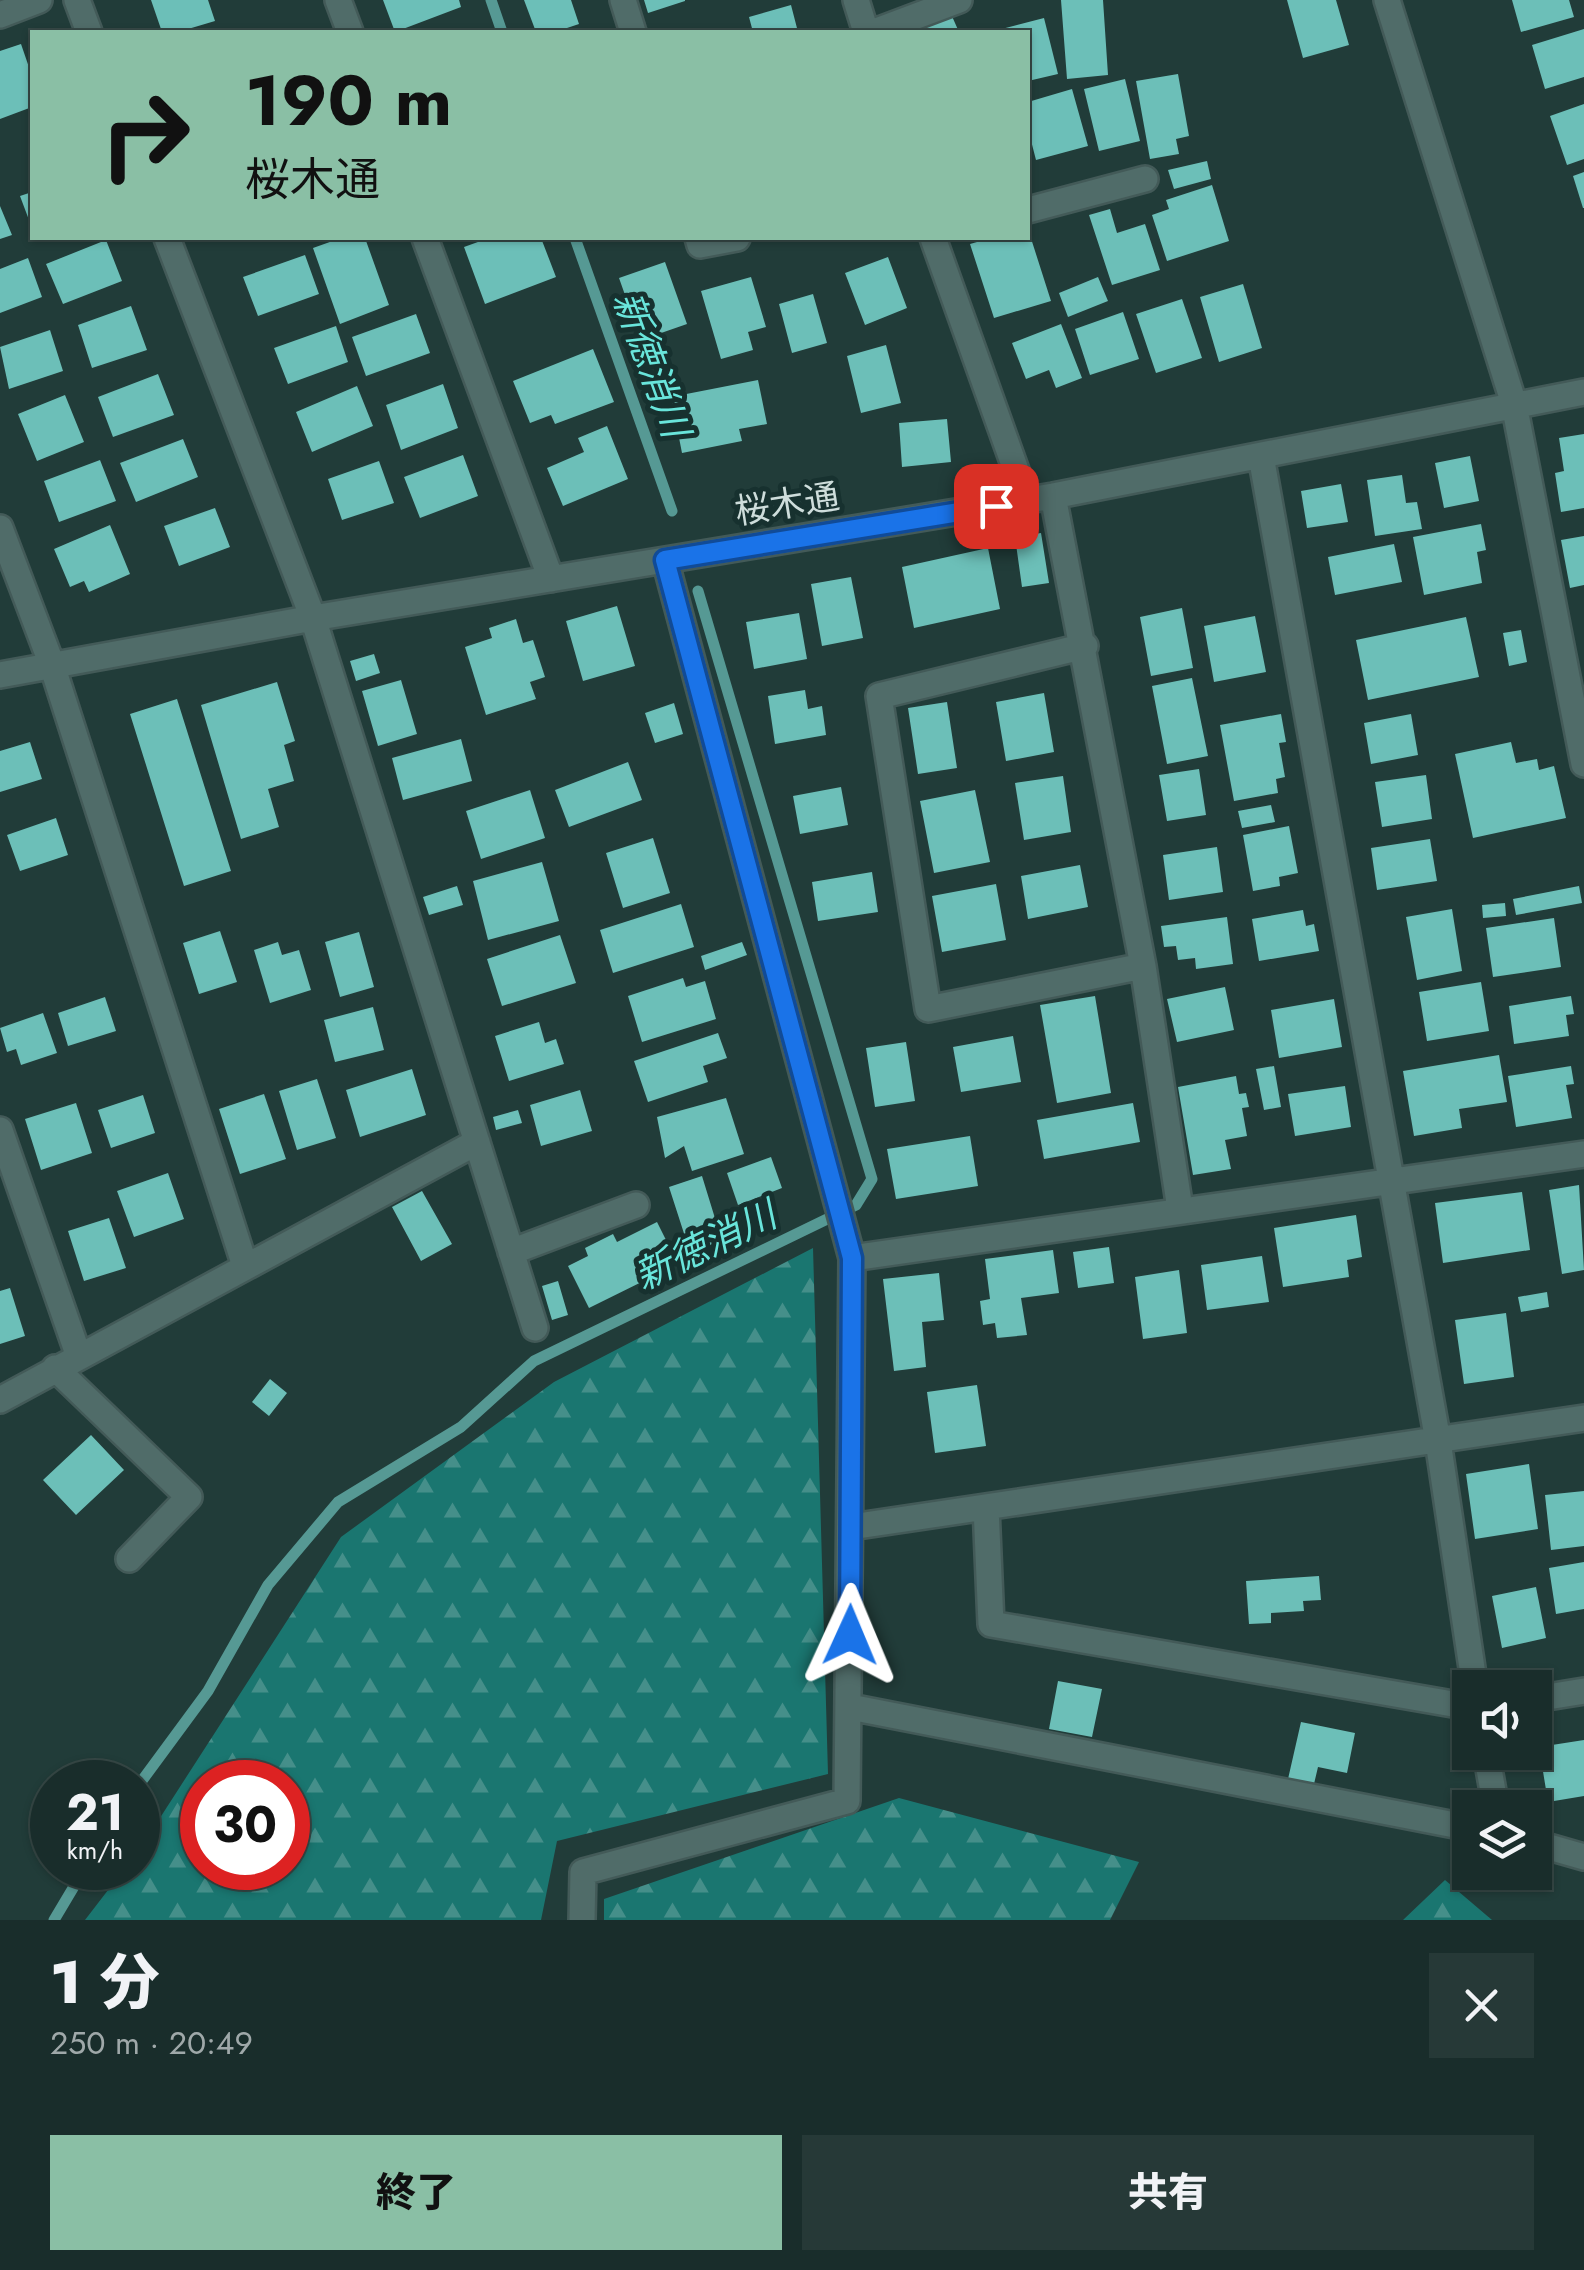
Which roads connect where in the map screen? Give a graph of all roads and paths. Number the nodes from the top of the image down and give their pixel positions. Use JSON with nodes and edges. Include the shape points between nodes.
{"nodes":[{"id":1,"x":39,"y":0,"type":"edge"},
{"id":2,"x":77,"y":0,"type":"edge"},
{"id":3,"x":338,"y":0,"type":"edge"},
{"id":4,"x":623,"y":0,"type":"edge"},
{"id":5,"x":856,"y":0,"type":"edge"},
{"id":6,"x":959,"y":0,"type":"edge"},
{"id":7,"x":1387,"y":0,"type":"edge"},
{"id":8,"x":0,"y":15,"type":"edge"},
{"id":9,"x":88,"y":30,"type":"edge"},
{"id":10,"x":349,"y":30,"type":"edge"},
{"id":11,"x":633,"y":30,"type":"edge"},
{"id":12,"x":869,"y":30,"type":"edge"},
{"id":13,"x":876,"y":30,"type":"edge"},
{"id":14,"x":1145,"y":179,"type":"dead end"},
{"id":15,"x":1030,"y":209,"type":"edge"},
{"id":16,"x":169,"y":240,"type":"edge"},
{"id":17,"x":426,"y":240,"type":"edge"},
{"id":18,"x":699,"y":240,"type":"edge"},
{"id":19,"x":726,"y":240,"type":"edge"},
{"id":20,"x":934,"y":240,"type":"edge"},
{"id":21,"x":1584,"y":392,"type":"edge"},
{"id":22,"x":1514,"y":404,"type":"junction"},
{"id":23,"x":1261,"y":456,"type":"junction"},
{"id":24,"x":1054,"y":496,"type":"junction"},
{"id":25,"x":1027,"y":500,"type":"junction"},
{"id":26,"x":0,"y":528,"type":"edge"},
{"id":27,"x":665,"y":560,"type":"junction"},
{"id":28,"x":550,"y":578,"type":"junction"},
{"id":29,"x":313,"y":618,"type":"junction"},
{"id":30,"x":1085,"y":646,"type":"junction"},
{"id":31,"x":52,"y":665,"type":"junction"},
{"id":32,"x":0,"y":675,"type":"edge"},
{"id":33,"x":1584,"y":764,"type":"edge"},
{"id":34,"x":1144,"y":966,"type":"junction"},
{"id":35,"x":0,"y":1130,"type":"edge"},
{"id":36,"x":477,"y":1142,"type":"junction"},
{"id":37,"x":1584,"y":1154,"type":"edge"},
{"id":38,"x":1391,"y":1180,"type":"junction"},
{"id":39,"x":636,"y":1204,"type":"dead end"},
{"id":40,"x":1180,"y":1209,"type":"junction"},
{"id":41,"x":511,"y":1252,"type":"junction"},
{"id":42,"x":852,"y":1258,"type":"junction"},
{"id":43,"x":245,"y":1266,"type":"junction"},
{"id":44,"x":535,"y":1328,"type":"dead end"},
{"id":45,"x":78,"y":1354,"type":"junction"},
{"id":46,"x":55,"y":1368,"type":"junction"},
{"id":47,"x":0,"y":1400,"type":"edge"},
{"id":48,"x":1584,"y":1418,"type":"edge"},
{"id":49,"x":1438,"y":1440,"type":"junction"},
{"id":50,"x":986,"y":1507,"type":"junction"},
{"id":51,"x":851,"y":1527,"type":"junction"},
{"id":52,"x":129,"y":1559,"type":"dead end"},
{"id":53,"x":1471,"y":1670,"type":"edge"},
{"id":54,"x":1584,"y":1692,"type":"edge"},
{"id":55,"x":1552,"y":1697,"type":"edge"},
{"id":56,"x":1452,"y":1703,"type":"edge"},
{"id":57,"x":850,"y":1707,"type":"junction"},
{"id":58,"x":1452,"y":1824,"type":"edge"},
{"id":59,"x":1552,"y":1848,"type":"edge"},
{"id":60,"x":1584,"y":1856,"type":"edge"},
{"id":61,"x":582,"y":1920,"type":"edge"}],
"edges":[{"from":1,"to":8,"type":"street"},
{"from":2,"to":9,"type":"street"},
{"from":3,"to":10,"type":"street"},
{"from":4,"to":11,"type":"street"},
{"from":5,"to":12,"type":"street"},
{"from":6,"to":13,"type":"street"},
{"from":7,"to":22,"type":"street"},
{"from":14,"to":15,"type":"street"},
{"from":16,"to":29,"type":"street"},
{"from":17,"to":28,"type":"street"},
{"from":18,"to":19,"type":"street"},
{"from":20,"to":25,"type":"street"},
{"from":21,"to":22,"type":"street","name":"桜木通"},
{"from":22,"to":23,"type":"street","name":"桜木通"},
{"from":22,"to":33,"type":"street"},
{"from":23,"to":24,"type":"street","name":"桜木通"},
{"from":23,"to":38,"type":"street"},
{"from":24,"to":25,"type":"street","name":"桜木通"},
{"from":24,"to":30,"type":"street"},
{"from":25,"to":27,"type":"street","name":"桜木通"},
{"from":26,"to":31,"type":"street"},
{"from":27,"to":28,"type":"street","name":"桜木通"},
{"from":27,"to":42,"type":"street"},
{"from":28,"to":29,"type":"street","name":"桜木通"},
{"from":29,"to":31,"type":"street","name":"桜木通"},
{"from":29,"to":36,"type":"street"},
{"from":30,"to":34,"type":"street"},
{"from":30,"to":34,"type":"street","via":[[879,696],[928,1009]]},
{"from":31,"to":32,"type":"street","name":"桜木通"},
{"from":31,"to":43,"type":"street"},
{"from":34,"to":40,"type":"street"},
{"from":35,"to":45,"type":"street"},
{"from":36,"to":41,"type":"street"},
{"from":36,"to":43,"type":"street"},
{"from":37,"to":38,"type":"street"},
{"from":38,"to":40,"type":"street"},
{"from":38,"to":49,"type":"street"},
{"from":39,"to":41,"type":"street"},
{"from":40,"to":42,"type":"street"},
{"from":41,"to":44,"type":"street"},
{"from":42,"to":51,"type":"street"},
{"from":43,"to":45,"type":"street"},
{"from":45,"to":46,"type":"street"},
{"from":46,"to":47,"type":"street"},
{"from":46,"to":52,"type":"street","via":[[190,1497]]},
{"from":48,"to":49,"type":"street"},
{"from":49,"to":50,"type":"street"},
{"from":49,"to":53,"type":"street"},
{"from":50,"to":51,"type":"street"},
{"from":50,"to":56,"type":"street","via":[[990,1624]]},
{"from":51,"to":57,"type":"street"},
{"from":54,"to":55,"type":"street"},
{"from":57,"to":58,"type":"street"},
{"from":57,"to":61,"type":"street","via":[[847,1801],[584,1872]]},
{"from":59,"to":60,"type":"street"}]}
